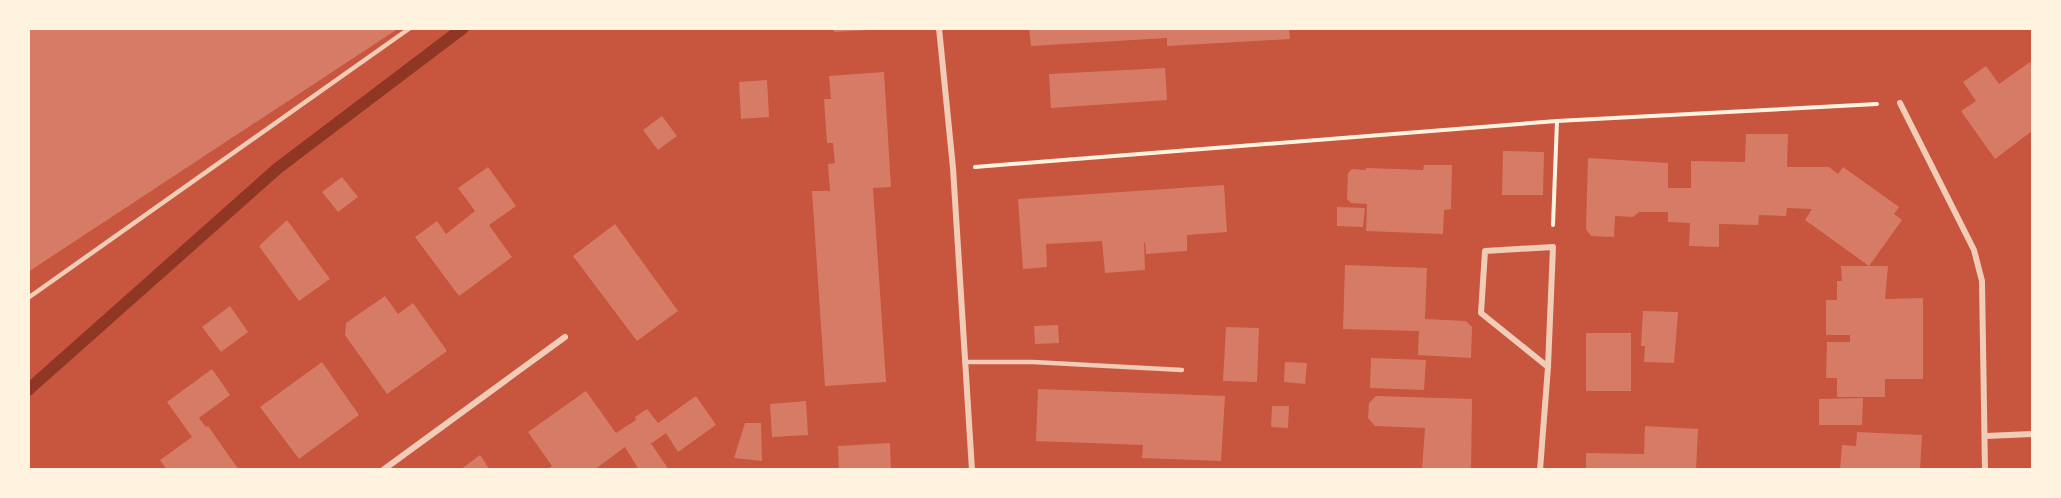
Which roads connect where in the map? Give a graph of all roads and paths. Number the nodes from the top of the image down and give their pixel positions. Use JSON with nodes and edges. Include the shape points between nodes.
{"nodes":[{"id":1,"x":410,"y":28,"type":"edge"},
{"id":2,"x":939,"y":28,"type":"edge"},
{"id":3,"x":1900,"y":103,"type":"joint"},
{"id":4,"x":1557,"y":121,"type":"junction"},
{"id":5,"x":953,"y":168,"type":"junction"},
{"id":6,"x":1552,"y":247,"type":"junction"},
{"id":7,"x":28,"y":298,"type":"edge"},
{"id":8,"x":565,"y":337,"type":"dead end"},
{"id":9,"x":966,"y":362,"type":"junction"},
{"id":10,"x":1548,"y":367,"type":"junction"},
{"id":11,"x":1182,"y":370,"type":"dead end"},
{"id":12,"x":2032,"y":434,"type":"edge"},
{"id":13,"x":1986,"y":436,"type":"junction"},
{"id":14,"x":383,"y":470,"type":"edge"},
{"id":15,"x":972,"y":470,"type":"edge"},
{"id":16,"x":1540,"y":470,"type":"edge"},
{"id":17,"x":1985,"y":470,"type":"edge"}],
"edges":[{"from":1,"to":7,"type":"lane"},
{"from":2,"to":5,"type":"street"},
{"from":3,"to":4,"type":"path"},
{"from":3,"to":13,"type":"street","via":[[1974,250],[1982,282]]},
{"from":4,"to":5,"type":"path"},
{"from":4,"to":6,"type":"path"},
{"from":5,"to":9,"type":"street"},
{"from":6,"to":10,"type":"street"},
{"from":6,"to":10,"type":"street","via":[[1485,251],[1481,314]]},
{"from":8,"to":14,"type":"street"},
{"from":9,"to":11,"type":"lane"},
{"from":9,"to":15,"type":"street"},
{"from":10,"to":16,"type":"street"},
{"from":12,"to":13,"type":"street"},
{"from":13,"to":17,"type":"street"}]}
